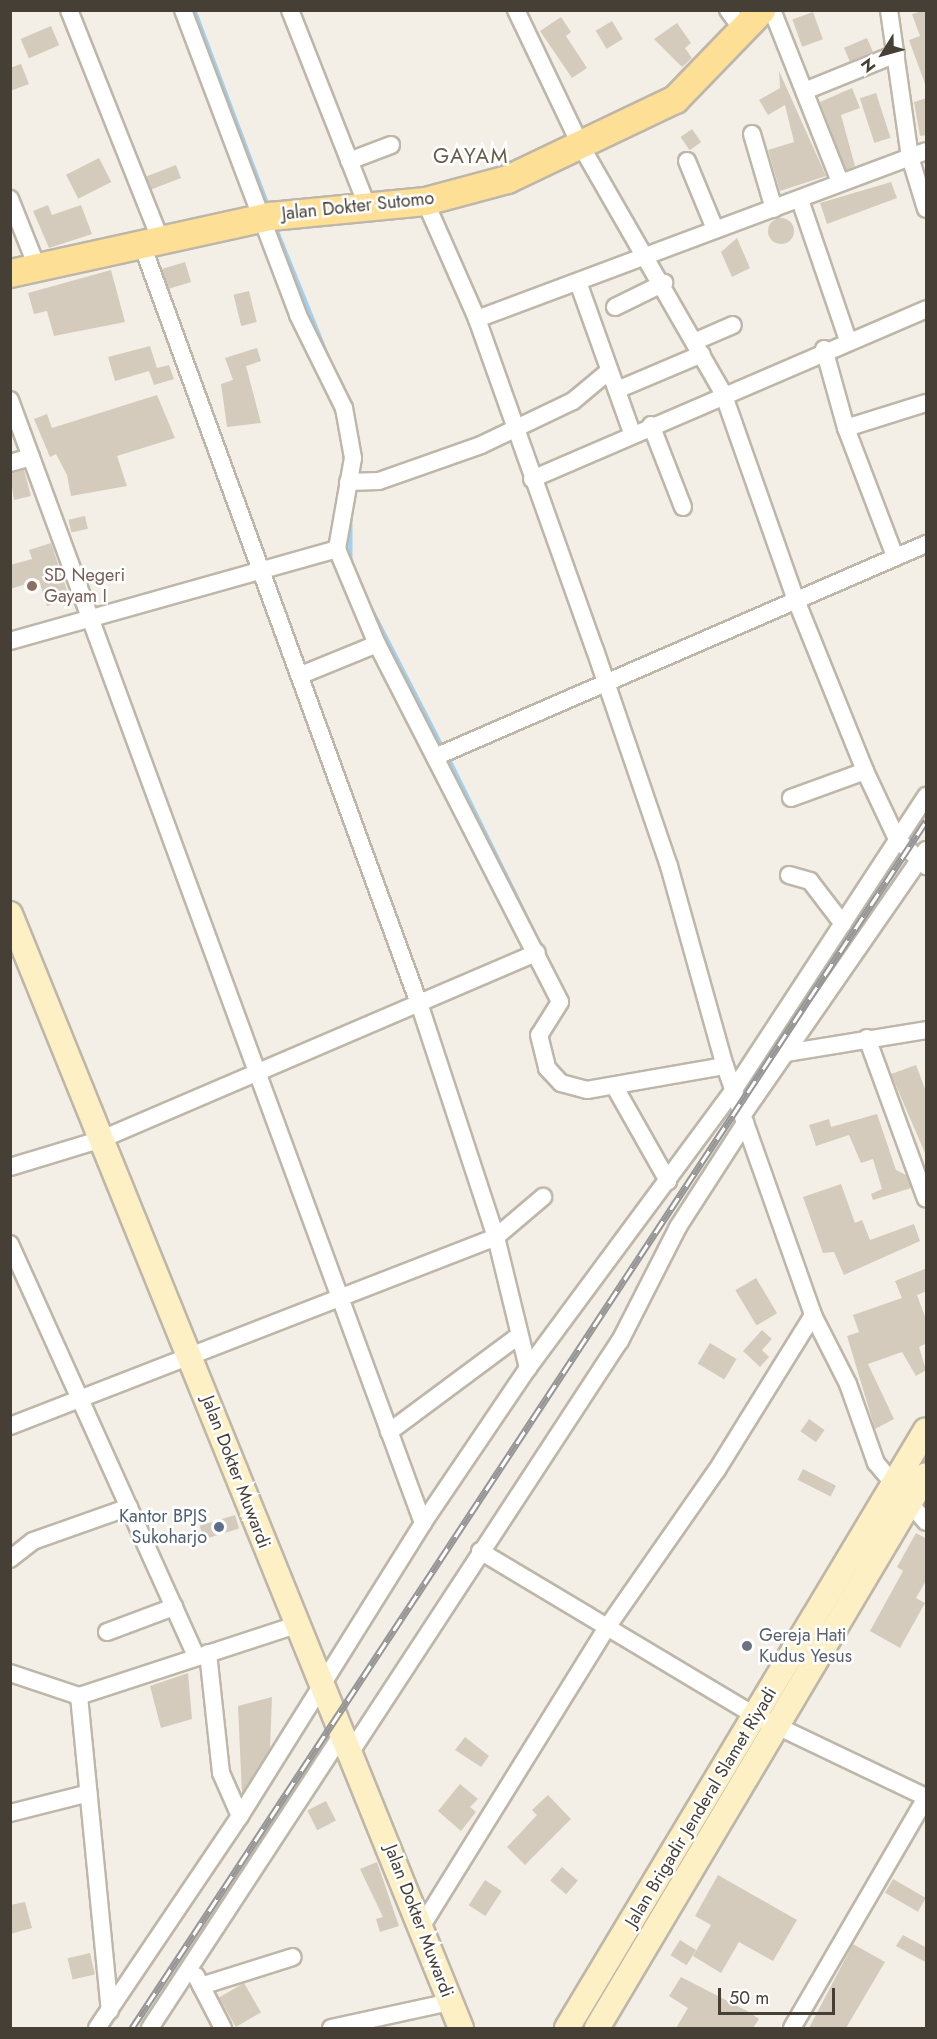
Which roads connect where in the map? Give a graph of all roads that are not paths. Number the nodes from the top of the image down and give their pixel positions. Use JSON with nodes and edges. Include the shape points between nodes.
{"nodes":[{"id":1,"x":69,"y":10,"type":"edge"},
{"id":2,"x":183,"y":10,"type":"edge"},
{"id":3,"x":516,"y":10,"type":"edge"},
{"id":4,"x":772,"y":10,"type":"edge"},
{"id":5,"x":889,"y":10,"type":"edge"},
{"id":6,"x":291,"y":11,"type":"edge"},
{"id":7,"x":743,"y":16,"type":"edge"},
{"id":8,"x":896,"y":54,"type":"junction"},
{"id":9,"x":807,"y":90,"type":"junction"},
{"id":10,"x":752,"y":134,"type":"dead end"},
{"id":11,"x":391,"y":145,"type":"dead end"},
{"id":12,"x":581,"y":146,"type":"junction"},
{"id":13,"x":927,"y":151,"type":"edge"},
{"id":14,"x":910,"y":157,"type":"junction"},
{"id":15,"x":349,"y":161,"type":"junction"},
{"id":16,"x":687,"y":161,"type":"dead end"},
{"id":17,"x":840,"y":182,"type":"junction"},
{"id":18,"x":10,"y":199,"type":"edge"},
{"id":19,"x":800,"y":200,"type":"junction"},
{"id":20,"x":425,"y":201,"type":"junction"},
{"id":21,"x":367,"y":205,"type":"junction"},
{"id":22,"x":774,"y":209,"type":"junction"},
{"id":23,"x":927,"y":209,"type":"edge"},
{"id":24,"x":264,"y":218,"type":"junction"},
{"id":25,"x":715,"y":229,"type":"junction"},
{"id":26,"x":151,"y":241,"type":"junction"},
{"id":27,"x":648,"y":255,"type":"junction"},
{"id":28,"x":37,"y":267,"type":"junction"},
{"id":29,"x":10,"y":273,"type":"edge"},
{"id":30,"x":578,"y":282,"type":"junction"},
{"id":31,"x":664,"y":283,"type":"junction"},
{"id":32,"x":615,"y":307,"type":"dead end"},
{"id":33,"x":927,"y":309,"type":"edge"},
{"id":34,"x":477,"y":319,"type":"junction"},
{"id":35,"x":733,"y":325,"type":"dead end"},
{"id":36,"x":848,"y":340,"type":"junction"},
{"id":37,"x":699,"y":348,"type":"junction"},
{"id":38,"x":824,"y":349,"type":"junction"},
{"id":39,"x":609,"y":371,"type":"junction"},
{"id":40,"x":617,"y":390,"type":"junction"},
{"id":41,"x":723,"y":393,"type":"junction"},
{"id":42,"x":10,"y":400,"type":"edge"},
{"id":43,"x":927,"y":403,"type":"edge"},
{"id":44,"x":651,"y":425,"type":"junction"},
{"id":45,"x":846,"y":428,"type":"junction"},
{"id":46,"x":515,"y":429,"type":"junction"},
{"id":47,"x":632,"y":434,"type":"junction"},
{"id":48,"x":31,"y":457,"type":"junction"},
{"id":49,"x":10,"y":463,"type":"edge"},
{"id":50,"x":532,"y":478,"type":"junction"},
{"id":51,"x":354,"y":483,"type":"junction"},
{"id":52,"x":683,"y":507,"type":"dead end"},
{"id":53,"x":927,"y":544,"type":"edge"},
{"id":54,"x":338,"y":549,"type":"junction"},
{"id":55,"x":895,"y":556,"type":"junction"},
{"id":56,"x":262,"y":566,"type":"junction"},
{"id":57,"x":796,"y":600,"type":"junction"},
{"id":58,"x":90,"y":617,"type":"junction"},
{"id":59,"x":10,"y":640,"type":"edge"},
{"id":60,"x":377,"y":644,"type":"junction"},
{"id":61,"x":301,"y":675,"type":"junction"},
{"id":62,"x":604,"y":681,"type":"junction"},
{"id":63,"x":441,"y":754,"type":"junction"},
{"id":64,"x":865,"y":771,"type":"junction"},
{"id":65,"x":927,"y":796,"type":"edge"},
{"id":66,"x":791,"y":798,"type":"dead end"},
{"id":67,"x":897,"y":839,"type":"junction"},
{"id":68,"x":925,"y":857,"type":"edge"},
{"id":69,"x":789,"y":875,"type":"dead end"},
{"id":70,"x":10,"y":914,"type":"edge"},
{"id":71,"x":843,"y":924,"type":"junction"},
{"id":72,"x":537,"y":953,"type":"junction"},
{"id":73,"x":420,"y":1006,"type":"junction"},
{"id":74,"x":927,"y":1030,"type":"edge"},
{"id":75,"x":867,"y":1038,"type":"junction"},
{"id":76,"x":786,"y":1053,"type":"junction"},
{"id":77,"x":725,"y":1066,"type":"junction"},
{"id":78,"x":257,"y":1073,"type":"junction"},
{"id":79,"x":735,"y":1088,"type":"junction"},
{"id":80,"x":616,"y":1089,"type":"junction"},
{"id":81,"x":744,"y":1118,"type":"junction"},
{"id":82,"x":102,"y":1138,"type":"junction"},
{"id":83,"x":10,"y":1167,"type":"edge"},
{"id":84,"x":668,"y":1181,"type":"junction"},
{"id":85,"x":543,"y":1197,"type":"dead end"},
{"id":86,"x":927,"y":1198,"type":"edge"},
{"id":87,"x":496,"y":1237,"type":"junction"},
{"id":88,"x":10,"y":1244,"type":"edge"},
{"id":89,"x":340,"y":1298,"type":"junction"},
{"id":90,"x":813,"y":1315,"type":"junction"},
{"id":91,"x":517,"y":1337,"type":"junction"},
{"id":92,"x":191,"y":1356,"type":"junction"},
{"id":93,"x":528,"y":1368,"type":"junction"},
{"id":94,"x":81,"y":1400,"type":"junction"},
{"id":95,"x":10,"y":1426,"type":"edge"},
{"id":96,"x":927,"y":1430,"type":"edge"},
{"id":97,"x":389,"y":1431,"type":"junction"},
{"id":98,"x":927,"y":1475,"type":"edge"},
{"id":99,"x":901,"y":1496,"type":"junction"},
{"id":100,"x":129,"y":1507,"type":"junction"},
{"id":101,"x":927,"y":1522,"type":"edge"},
{"id":102,"x":423,"y":1523,"type":"junction"},
{"id":103,"x":480,"y":1551,"type":"junction"},
{"id":104,"x":10,"y":1559,"type":"edge"},
{"id":105,"x":174,"y":1607,"type":"junction"},
{"id":106,"x":296,"y":1625,"type":"junction"},
{"id":107,"x":608,"y":1626,"type":"junction"},
{"id":108,"x":107,"y":1632,"type":"dead end"},
{"id":109,"x":202,"y":1654,"type":"junction"},
{"id":110,"x":10,"y":1672,"type":"edge"},
{"id":111,"x":322,"y":1678,"type":"junction"},
{"id":112,"x":79,"y":1696,"type":"junction"},
{"id":113,"x":766,"y":1721,"type":"junction"},
{"id":114,"x":348,"y":1740,"type":"junction"},
{"id":115,"x":88,"y":1793,"type":"junction"},
{"id":116,"x":927,"y":1797,"type":"edge"},
{"id":117,"x":10,"y":1813,"type":"edge"},
{"id":118,"x":240,"y":1816,"type":"junction"},
{"id":119,"x":423,"y":1924,"type":"junction"},
{"id":120,"x":293,"y":1958,"type":"dead end"},
{"id":121,"x":190,"y":1965,"type":"junction"},
{"id":122,"x":201,"y":1986,"type":"junction"},
{"id":123,"x":450,"y":2002,"type":"junction"},
{"id":124,"x":110,"y":2010,"type":"junction"},
{"id":125,"x":97,"y":2028,"type":"edge"},
{"id":126,"x":150,"y":2028,"type":"edge"},
{"id":127,"x":223,"y":2028,"type":"edge"},
{"id":128,"x":331,"y":2028,"type":"edge"},
{"id":129,"x":461,"y":2028,"type":"edge"},
{"id":130,"x":567,"y":2028,"type":"edge"},
{"id":131,"x":597,"y":2028,"type":"edge"},
{"id":132,"x":792,"y":2028,"type":"edge"}],
"edges":[{"from":1,"to":26,"type":"street"},
{"from":2,"to":24,"type":"street"},
{"from":3,"to":12,"type":"street"},
{"from":4,"to":9,"type":"street"},
{"from":5,"to":8,"type":"street"},
{"from":6,"to":15,"type":"street"},
{"from":7,"to":12,"type":"main road","name":"Jalan Dokter Sutomo","via":[[675,99]]},
{"from":8,"to":9,"type":"street"},
{"from":8,"to":14,"type":"street"},
{"from":9,"to":17,"type":"street"},
{"from":10,"to":22,"type":"street"},
{"from":11,"to":15,"type":"street"},
{"from":12,"to":20,"type":"main road","name":"Jalan Dokter Sutomo","via":[[507,179]]},
{"from":12,"to":27,"type":"street"},
{"from":13,"to":14,"type":"street"},
{"from":14,"to":17,"type":"street"},
{"from":14,"to":23,"type":"street"},
{"from":15,"to":21,"type":"street"},
{"from":16,"to":25,"type":"street"},
{"from":17,"to":19,"type":"street"},
{"from":18,"to":28,"type":"street"},
{"from":19,"to":22,"type":"street"},
{"from":19,"to":36,"type":"street"},
{"from":20,"to":21,"type":"main road","name":"Jalan Dokter Sutomo"},
{"from":20,"to":34,"type":"street"},
{"from":21,"to":24,"type":"main road","name":"Jalan Dokter Sutomo"},
{"from":22,"to":25,"type":"street"},
{"from":24,"to":26,"type":"main road","name":"Jalan Dokter Sutomo"},
{"from":24,"to":51,"type":"street","via":[[298,315],[344,408],[353,446]]},
{"from":25,"to":27,"type":"street"},
{"from":26,"to":28,"type":"main road","name":"Jalan Dokter Sutomo"},
{"from":26,"to":56,"type":"street"},
{"from":27,"to":30,"type":"street"},
{"from":27,"to":31,"type":"street"},
{"from":28,"to":29,"type":"main road","name":"Jalan Dokter Sutomo"},
{"from":30,"to":34,"type":"street"},
{"from":30,"to":39,"type":"street"},
{"from":31,"to":32,"type":"street"},
{"from":31,"to":37,"type":"street"},
{"from":33,"to":36,"type":"street"},
{"from":34,"to":46,"type":"street"},
{"from":35,"to":37,"type":"street"},
{"from":36,"to":38,"type":"street"},
{"from":37,"to":40,"type":"street"},
{"from":37,"to":41,"type":"street"},
{"from":38,"to":41,"type":"street"},
{"from":38,"to":45,"type":"street"},
{"from":39,"to":40,"type":"street"},
{"from":39,"to":46,"type":"street","via":[[573,400]]},
{"from":40,"to":47,"type":"street"},
{"from":41,"to":44,"type":"street"},
{"from":41,"to":57,"type":"street"},
{"from":42,"to":48,"type":"street"},
{"from":43,"to":45,"type":"street"},
{"from":44,"to":47,"type":"street"},
{"from":44,"to":52,"type":"street"},
{"from":45,"to":55,"type":"street"},
{"from":46,"to":50,"type":"street"},
{"from":46,"to":51,"type":"street","via":[[412,471]]},
{"from":47,"to":50,"type":"street"},
{"from":48,"to":49,"type":"street"},
{"from":48,"to":58,"type":"street"},
{"from":50,"to":62,"type":"street"},
{"from":51,"to":54,"type":"street"},
{"from":53,"to":55,"type":"street"},
{"from":54,"to":56,"type":"street"},
{"from":54,"to":60,"type":"street"},
{"from":55,"to":57,"type":"street"},
{"from":56,"to":58,"type":"street"},
{"from":56,"to":61,"type":"street"},
{"from":57,"to":62,"type":"street"},
{"from":57,"to":64,"type":"street"},
{"from":58,"to":59,"type":"street"},
{"from":58,"to":78,"type":"street"},
{"from":60,"to":61,"type":"street"},
{"from":60,"to":63,"type":"street"},
{"from":61,"to":73,"type":"street"},
{"from":62,"to":63,"type":"street"},
{"from":62,"to":77,"type":"street","via":[[669,866]]},
{"from":63,"to":72,"type":"street"},
{"from":64,"to":66,"type":"street"},
{"from":64,"to":67,"type":"street"},
{"from":65,"to":67,"type":"street"},
{"from":67,"to":68,"type":"street"},
{"from":67,"to":71,"type":"street"},
{"from":68,"to":76,"type":"street"},
{"from":69,"to":71,"type":"street","via":[[810,881]]},
{"from":70,"to":82,"type":"main road","name":"Jalan Dokter Muwardi"},
{"from":71,"to":79,"type":"street"},
{"from":72,"to":73,"type":"street"},
{"from":72,"to":80,"type":"street","via":[[561,1002],[539,1035],[547,1068],[561,1083],[587,1090]]},
{"from":73,"to":78,"type":"street"},
{"from":73,"to":87,"type":"street"},
{"from":74,"to":75,"type":"street"},
{"from":75,"to":76,"type":"street"},
{"from":75,"to":86,"type":"street"},
{"from":76,"to":81,"type":"street"},
{"from":77,"to":79,"type":"street"},
{"from":77,"to":80,"type":"street"},
{"from":78,"to":82,"type":"street"},
{"from":78,"to":89,"type":"street"},
{"from":79,"to":81,"type":"street"},
{"from":79,"to":84,"type":"street"},
{"from":80,"to":84,"type":"street"},
{"from":81,"to":90,"type":"street"},
{"from":81,"to":103,"type":"street","via":[[678,1227],[620,1341]]},
{"from":82,"to":83,"type":"street"},
{"from":82,"to":92,"type":"main road","name":"Jalan Dokter Muwardi"},
{"from":84,"to":93,"type":"street"},
{"from":85,"to":87,"type":"street"},
{"from":87,"to":89,"type":"street"},
{"from":87,"to":91,"type":"street"},
{"from":88,"to":94,"type":"street"},
{"from":89,"to":92,"type":"street"},
{"from":89,"to":97,"type":"street"},
{"from":90,"to":99,"type":"street","via":[[848,1384],[876,1463]]},
{"from":90,"to":107,"type":"street","via":[[717,1470]]},
{"from":91,"to":93,"type":"street"},
{"from":91,"to":97,"type":"street"},
{"from":92,"to":94,"type":"street"},
{"from":92,"to":106,"type":"main road","name":"Jalan Dokter Muwardi"},
{"from":93,"to":102,"type":"street"},
{"from":94,"to":95,"type":"street"},
{"from":94,"to":100,"type":"street"},
{"from":96,"to":99,"type":"main road","name":"Jalan Brigadir Jenderal Slamet Riyadi"},
{"from":97,"to":102,"type":"street"},
{"from":98,"to":99,"type":"main road","name":"Jalan Brigadir Jenderal Slamet Riyadi"},
{"from":99,"to":101,"type":"street"},
{"from":99,"to":113,"type":"main road","name":"Jalan Brigadir Jenderal Slamet Riyadi"},
{"from":100,"to":104,"type":"street","via":[[33,1540]]},
{"from":100,"to":105,"type":"street"},
{"from":102,"to":111,"type":"street"},
{"from":103,"to":107,"type":"street"},
{"from":103,"to":114,"type":"street"},
{"from":105,"to":108,"type":"street"},
{"from":105,"to":109,"type":"street"},
{"from":106,"to":109,"type":"street"},
{"from":106,"to":111,"type":"main road","name":"Jalan Dokter Muwardi"},
{"from":107,"to":113,"type":"street"},
{"from":107,"to":119,"type":"street"},
{"from":109,"to":112,"type":"street"},
{"from":109,"to":118,"type":"street","via":[[221,1773]]},
{"from":110,"to":112,"type":"street"},
{"from":111,"to":114,"type":"main road","name":"Jalan Dokter Muwardi"},
{"from":111,"to":118,"type":"street"},
{"from":112,"to":115,"type":"street"},
{"from":113,"to":116,"type":"street"},
{"from":113,"to":130,"type":"main road","name":"Jalan Brigadir Jenderal Slamet Riyadi"},
{"from":113,"to":131,"type":"main road","name":"Jalan Brigadir Jenderal Slamet Riyadi"},
{"from":114,"to":119,"type":"main road","name":"Jalan Dokter Muwardi"},
{"from":114,"to":121,"type":"street"},
{"from":115,"to":117,"type":"street"},
{"from":115,"to":124,"type":"street"},
{"from":116,"to":132,"type":"street"},
{"from":118,"to":124,"type":"street"},
{"from":119,"to":123,"type":"main road","name":"Jalan Dokter Muwardi"},
{"from":120,"to":122,"type":"street"},
{"from":121,"to":122,"type":"street"},
{"from":121,"to":126,"type":"street"},
{"from":122,"to":127,"type":"street"},
{"from":123,"to":128,"type":"street"},
{"from":123,"to":129,"type":"main road","name":"Jalan Dokter Muwardi"},
{"from":124,"to":125,"type":"street"}]}
